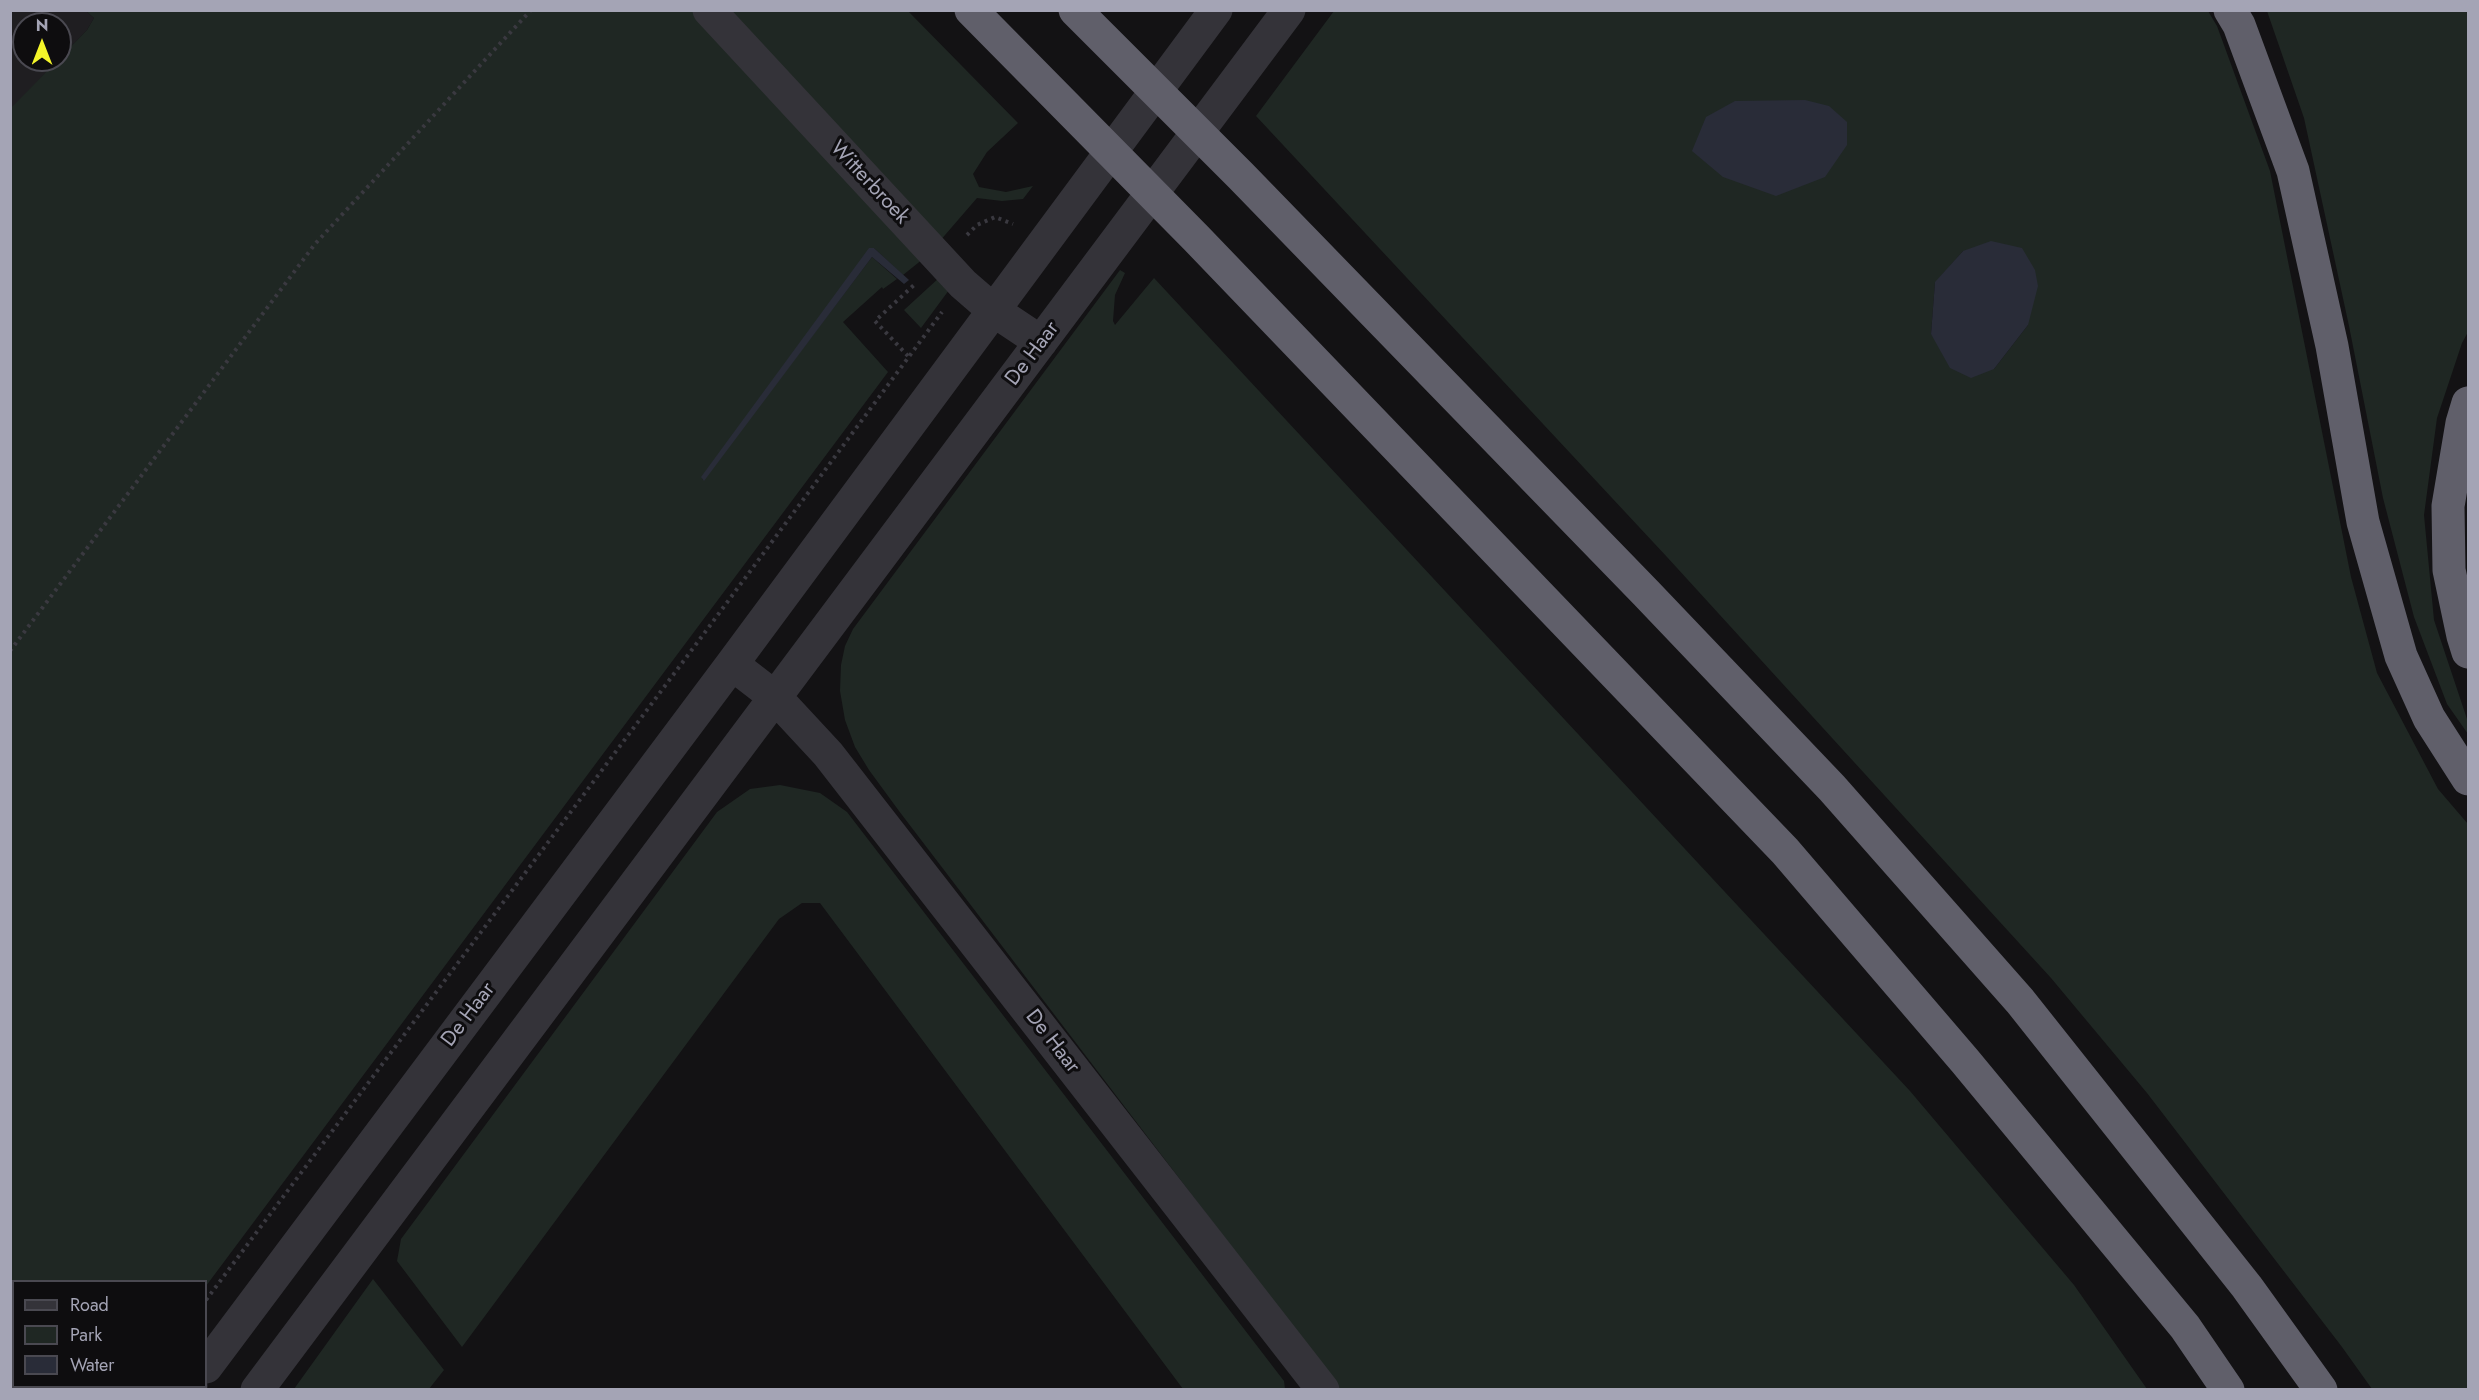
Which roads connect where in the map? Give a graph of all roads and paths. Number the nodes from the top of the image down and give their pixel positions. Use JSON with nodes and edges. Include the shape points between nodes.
{"nodes":[{"id":1,"x":531,"y":10,"type":"edge"},
{"id":2,"x":709,"y":10,"type":"edge"},
{"id":3,"x":971,"y":10,"type":"edge"},
{"id":4,"x":1075,"y":10,"type":"edge"},
{"id":5,"x":1216,"y":10,"type":"edge"},
{"id":6,"x":1289,"y":10,"type":"edge"},
{"id":7,"x":2230,"y":10,"type":"edge"},
{"id":8,"x":1013,"y":224,"type":"dead end"},
{"id":9,"x":977,"y":225,"type":"dead end"},
{"id":10,"x":916,"y":282,"type":"dead end"},
{"id":11,"x":993,"y":310,"type":"junction"},
{"id":12,"x":1041,"y":342,"type":"junction"},
{"id":13,"x":908,"y":356,"type":"dead end"},
{"id":14,"x":2469,"y":403,"type":"edge"},
{"id":15,"x":700,"y":639,"type":"dead end"},
{"id":16,"x":10,"y":651,"type":"edge"},
{"id":17,"x":2469,"y":652,"type":"edge"},
{"id":18,"x":732,"y":664,"type":"junction"},
{"id":19,"x":776,"y":698,"type":"junction"},
{"id":20,"x":2469,"y":779,"type":"edge"},
{"id":21,"x":207,"y":1299,"type":"edge"},
{"id":22,"x":207,"y":1366,"type":"edge"},
{"id":23,"x":257,"y":1389,"type":"edge"},
{"id":24,"x":1323,"y":1389,"type":"edge"},
{"id":25,"x":2228,"y":1389,"type":"edge"},
{"id":26,"x":2321,"y":1389,"type":"edge"}],
"edges":[{"from":1,"to":16,"type":"path","via":[[315,244]]},
{"from":2,"to":11,"type":"street","name":"Witterbroek","via":[[963,284]]},
{"from":3,"to":25,"type":"highway","via":[[1196,238],[1785,851],[2185,1327]]},
{"from":4,"to":26,"type":"highway","via":[[1638,584],[1832,788],[2020,1001],[2247,1287]]},
{"from":5,"to":11,"type":"street","name":"De Haar"},
{"from":6,"to":12,"type":"street","name":"De Haar"},
{"from":7,"to":20,"type":"highway","via":[[2293,171],[2332,346],[2363,522],[2401,656],[2429,718]]},
{"from":8,"to":9,"type":"path","via":[[995,217]]},
{"from":10,"to":13,"type":"path","via":[[875,321]]},
{"from":11,"to":12,"type":"street","name":"Witterbroek"},
{"from":11,"to":18,"type":"street","name":"De Haar"},
{"from":12,"to":19,"type":"street","name":"De Haar"},
{"from":14,"to":17,"type":"highway","via":[[2448,506],[2450,570]]},
{"from":15,"to":21,"type":"path","name":"De Haar"},
{"from":18,"to":19,"type":"street","name":"De Haar"},
{"from":18,"to":22,"type":"street","name":"De Haar"},
{"from":19,"to":23,"type":"street","name":"De Haar"},
{"from":19,"to":24,"type":"street","name":"De Haar","via":[[828,754]]}]}
